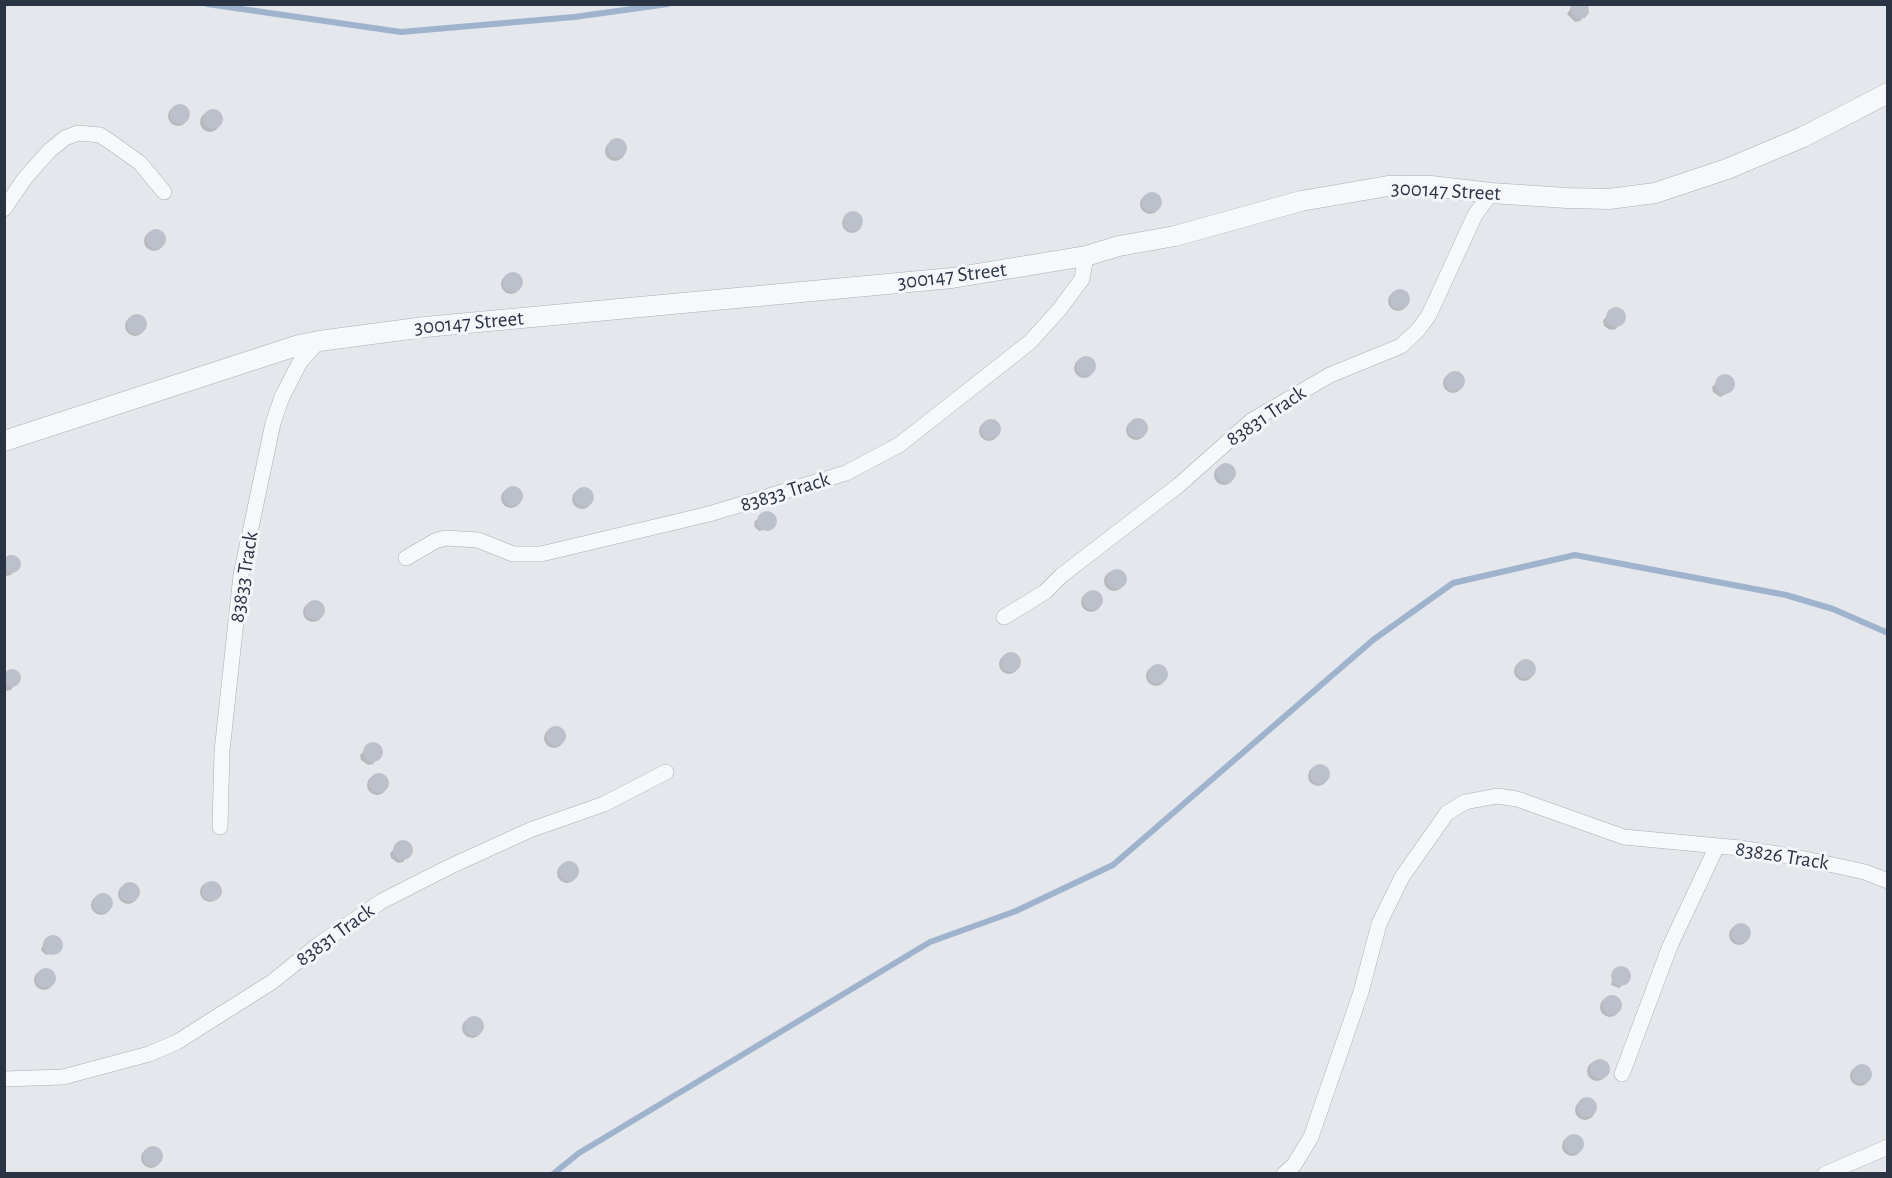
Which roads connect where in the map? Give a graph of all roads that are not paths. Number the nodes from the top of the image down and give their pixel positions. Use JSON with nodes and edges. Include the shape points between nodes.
{"nodes":[{"id":1,"x":1887,"y":93,"type":"edge"},
{"id":2,"x":164,"y":192,"type":"dead end"},
{"id":3,"x":1491,"y":193,"type":"junction"},
{"id":4,"x":4,"y":209,"type":"edge"},
{"id":5,"x":1086,"y":256,"type":"junction"},
{"id":6,"x":319,"y":341,"type":"junction"},
{"id":7,"x":4,"y":441,"type":"edge"},
{"id":8,"x":406,"y":558,"type":"dead end"},
{"id":9,"x":1004,"y":616,"type":"dead end"},
{"id":10,"x":666,"y":772,"type":"dead end"},
{"id":11,"x":220,"y":827,"type":"dead end"},
{"id":12,"x":1718,"y":846,"type":"junction"},
{"id":13,"x":1887,"y":881,"type":"edge"},
{"id":14,"x":1622,"y":1074,"type":"dead end"},
{"id":15,"x":4,"y":1079,"type":"edge"},
{"id":16,"x":1887,"y":1147,"type":"edge"},
{"id":17,"x":1284,"y":1173,"type":"edge"},
{"id":18,"x":1825,"y":1173,"type":"edge"}],
"edges":[{"from":1,"to":3,"type":"street","name":"300147 Street","via":[[1792,141],[1727,169],[1655,193],[1609,199]]},
{"from":2,"to":4,"type":"street","via":[[140,163],[112,143],[100,135],[78,133],[50,150]]},
{"from":3,"to":5,"type":"street","name":"300147 Street","via":[[1388,186],[1301,201]]},
{"from":3,"to":9,"type":"street","name":"83831 Track","via":[[1475,215],[1429,315],[1401,346],[1330,375],[1251,421],[1179,485],[1045,592]]},
{"from":5,"to":6,"type":"street","name":"300147 Street","via":[[952,278],[425,327]]},
{"from":5,"to":8,"type":"street","name":"83833 Track","via":[[1082,279],[1030,342],[899,445],[846,473],[710,514],[541,554],[513,554],[478,540],[445,538]]},
{"from":6,"to":7,"type":"street","name":"300147 Street"},
{"from":6,"to":11,"type":"street","name":"83833 Track","via":[[300,362],[273,423],[242,575],[222,751]]},
{"from":10,"to":15,"type":"street","name":"83831 Track","via":[[604,804],[530,830],[459,862],[382,901],[272,982],[177,1042],[149,1054],[63,1077]]},
{"from":12,"to":13,"type":"street","name":"83826 Track","via":[[1835,864]]},
{"from":12,"to":14,"type":"street","via":[[1670,946]]},
{"from":12,"to":17,"type":"street","name":"83826 Track","via":[[1624,837],[1517,799],[1497,796],[1464,802],[1447,813],[1402,877],[1379,924],[1311,1137],[1294,1165]]},
{"from":16,"to":18,"type":"street"}]}
